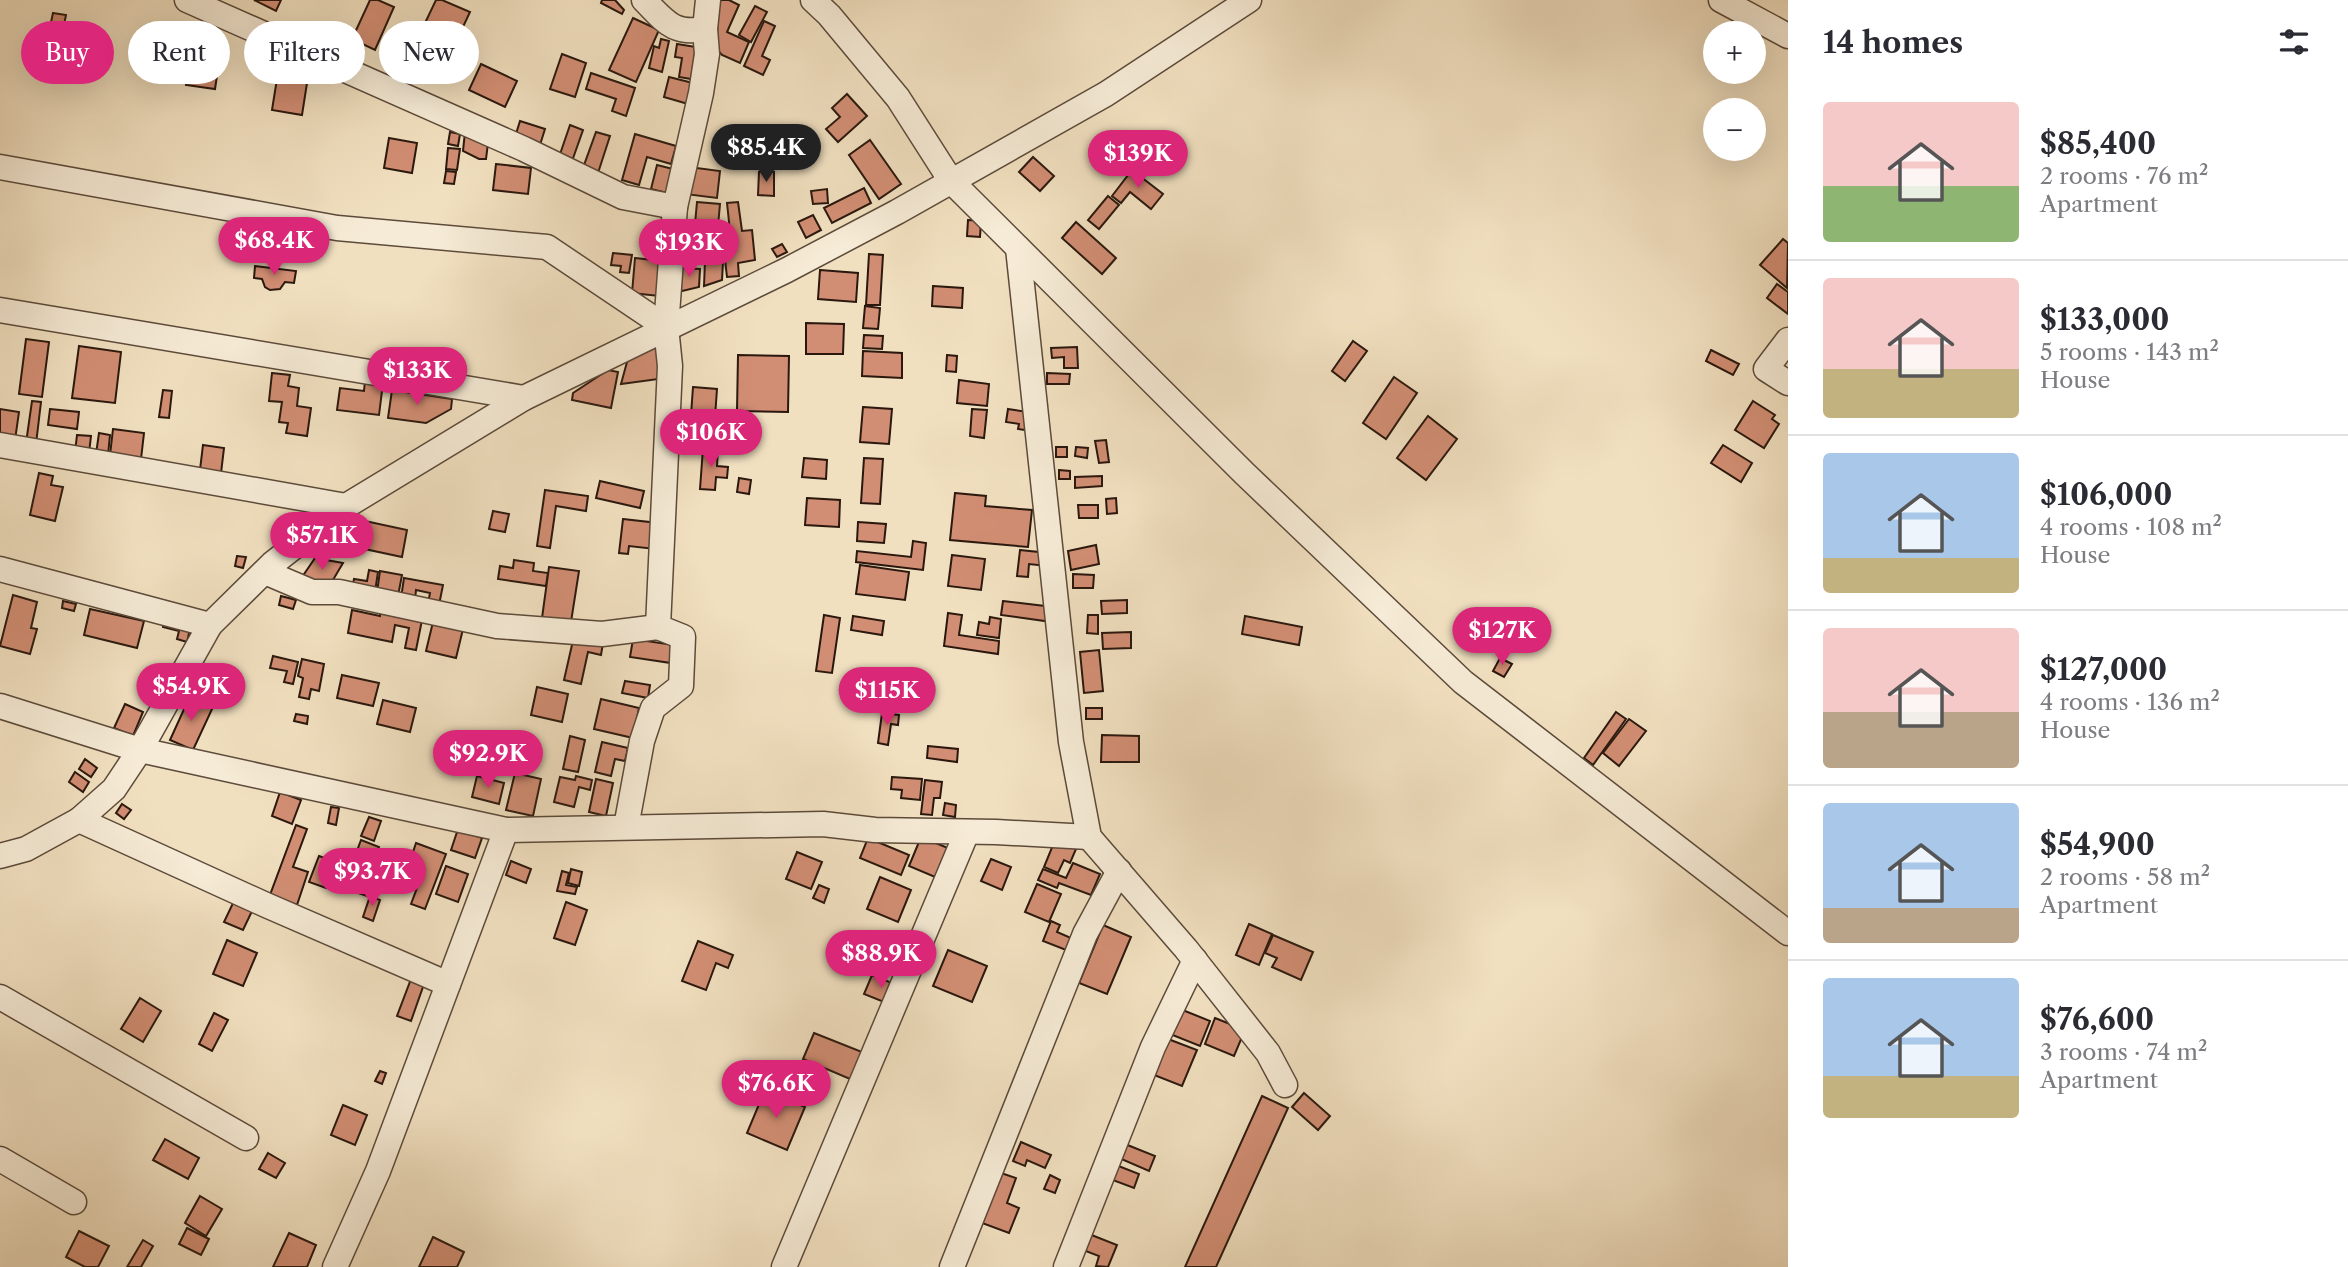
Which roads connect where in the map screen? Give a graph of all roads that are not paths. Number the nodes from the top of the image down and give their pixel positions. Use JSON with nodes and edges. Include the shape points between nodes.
{"nodes":[{"id":1,"x":187,"y":0,"type":"edge"},
{"id":2,"x":644,"y":0,"type":"edge"},
{"id":3,"x":708,"y":0,"type":"edge"},
{"id":4,"x":813,"y":0,"type":"edge"},
{"id":5,"x":1249,"y":0,"type":"edge"},
{"id":6,"x":1721,"y":0,"type":"edge"},
{"id":7,"x":705,"y":29,"type":"junction"},
{"id":8,"x":1788,"y":36,"type":"edge"},
{"id":9,"x":0,"y":167,"type":"edge"},
{"id":10,"x":951,"y":181,"type":"junction"},
{"id":11,"x":675,"y":207,"type":"junction"},
{"id":12,"x":1018,"y":248,"type":"junction"},
{"id":13,"x":0,"y":310,"type":"edge"},
{"id":14,"x":666,"y":327,"type":"junction"},
{"id":15,"x":1788,"y":340,"type":"edge"},
{"id":16,"x":1788,"y":383,"type":"edge"},
{"id":17,"x":524,"y":398,"type":"junction"},
{"id":18,"x":0,"y":445,"type":"edge"},
{"id":19,"x":345,"y":506,"type":"junction"},
{"id":20,"x":0,"y":569,"type":"edge"},
{"id":21,"x":265,"y":572,"type":"junction"},
{"id":22,"x":210,"y":625,"type":"junction"},
{"id":23,"x":658,"y":627,"type":"junction"},
{"id":24,"x":0,"y":706,"type":"edge"},
{"id":25,"x":140,"y":750,"type":"junction"},
{"id":26,"x":79,"y":820,"type":"junction"},
{"id":27,"x":626,"y":827,"type":"junction"},
{"id":28,"x":506,"y":830,"type":"junction"},
{"id":29,"x":967,"y":832,"type":"junction"},
{"id":30,"x":1089,"y":837,"type":"junction"},
{"id":31,"x":0,"y":856,"type":"edge"},
{"id":32,"x":1119,"y":871,"type":"junction"},
{"id":33,"x":1788,"y":933,"type":"edge"},
{"id":34,"x":1195,"y":960,"type":"junction"},
{"id":35,"x":448,"y":984,"type":"junction"},
{"id":36,"x":0,"y":997,"type":"edge"},
{"id":37,"x":1285,"y":1085,"type":"dead end"},
{"id":38,"x":246,"y":1138,"type":"dead end"},
{"id":39,"x":0,"y":1159,"type":"edge"},
{"id":40,"x":74,"y":1202,"type":"dead end"},
{"id":41,"x":335,"y":1267,"type":"edge"},
{"id":42,"x":784,"y":1267,"type":"edge"},
{"id":43,"x":952,"y":1267,"type":"edge"},
{"id":44,"x":1066,"y":1267,"type":"edge"}],
"edges":[{"from":1,"to":11,"type":"street","via":[[623,197]]},
{"from":2,"to":7,"type":"street","via":[[670,26],[688,32]]},
{"from":3,"to":7,"type":"street"},
{"from":4,"to":10,"type":"street","via":[[898,98]]},
{"from":5,"to":10,"type":"street","via":[[1106,94]]},
{"from":6,"to":8,"type":"street"},
{"from":7,"to":11,"type":"street","via":[[707,54],[701,93]]},
{"from":9,"to":14,"type":"street","via":[[337,228],[547,247]]},
{"from":10,"to":12,"type":"street"},
{"from":10,"to":14,"type":"street","via":[[787,270]]},
{"from":11,"to":14,"type":"street"},
{"from":12,"to":30,"type":"street","via":[[1071,742]]},
{"from":12,"to":33,"type":"street","via":[[1463,682]]},
{"from":13,"to":17,"type":"street"},
{"from":14,"to":17,"type":"street"},
{"from":14,"to":23,"type":"street","via":[[670,366]]},
{"from":15,"to":16,"type":"street","via":[[1766,369]]},
{"from":17,"to":19,"type":"street"},
{"from":18,"to":19,"type":"street"},
{"from":19,"to":21,"type":"street"},
{"from":20,"to":22,"type":"street"},
{"from":21,"to":22,"type":"street"},
{"from":21,"to":23,"type":"street","via":[[312,592],[338,592],[496,626],[602,634]]},
{"from":22,"to":25,"type":"street"},
{"from":23,"to":27,"type":"street","via":[[683,637],[681,686],[653,708]]},
{"from":24,"to":25,"type":"street"},
{"from":25,"to":26,"type":"street","via":[[114,789]]},
{"from":25,"to":28,"type":"street"},
{"from":26,"to":31,"type":"street","via":[[26,849]]},
{"from":26,"to":35,"type":"street"},
{"from":27,"to":28,"type":"street"},
{"from":27,"to":29,"type":"street","via":[[823,824]]},
{"from":28,"to":35,"type":"street"},
{"from":29,"to":30,"type":"street"},
{"from":29,"to":42,"type":"street"},
{"from":30,"to":32,"type":"street"},
{"from":32,"to":34,"type":"street"},
{"from":32,"to":43,"type":"street","via":[[1085,934]]},
{"from":34,"to":37,"type":"street","via":[[1268,1053]]},
{"from":34,"to":44,"type":"street","via":[[1153,1046]]},
{"from":35,"to":41,"type":"street","via":[[378,1171]]},
{"from":36,"to":38,"type":"street"},
{"from":39,"to":40,"type":"street"}]}
